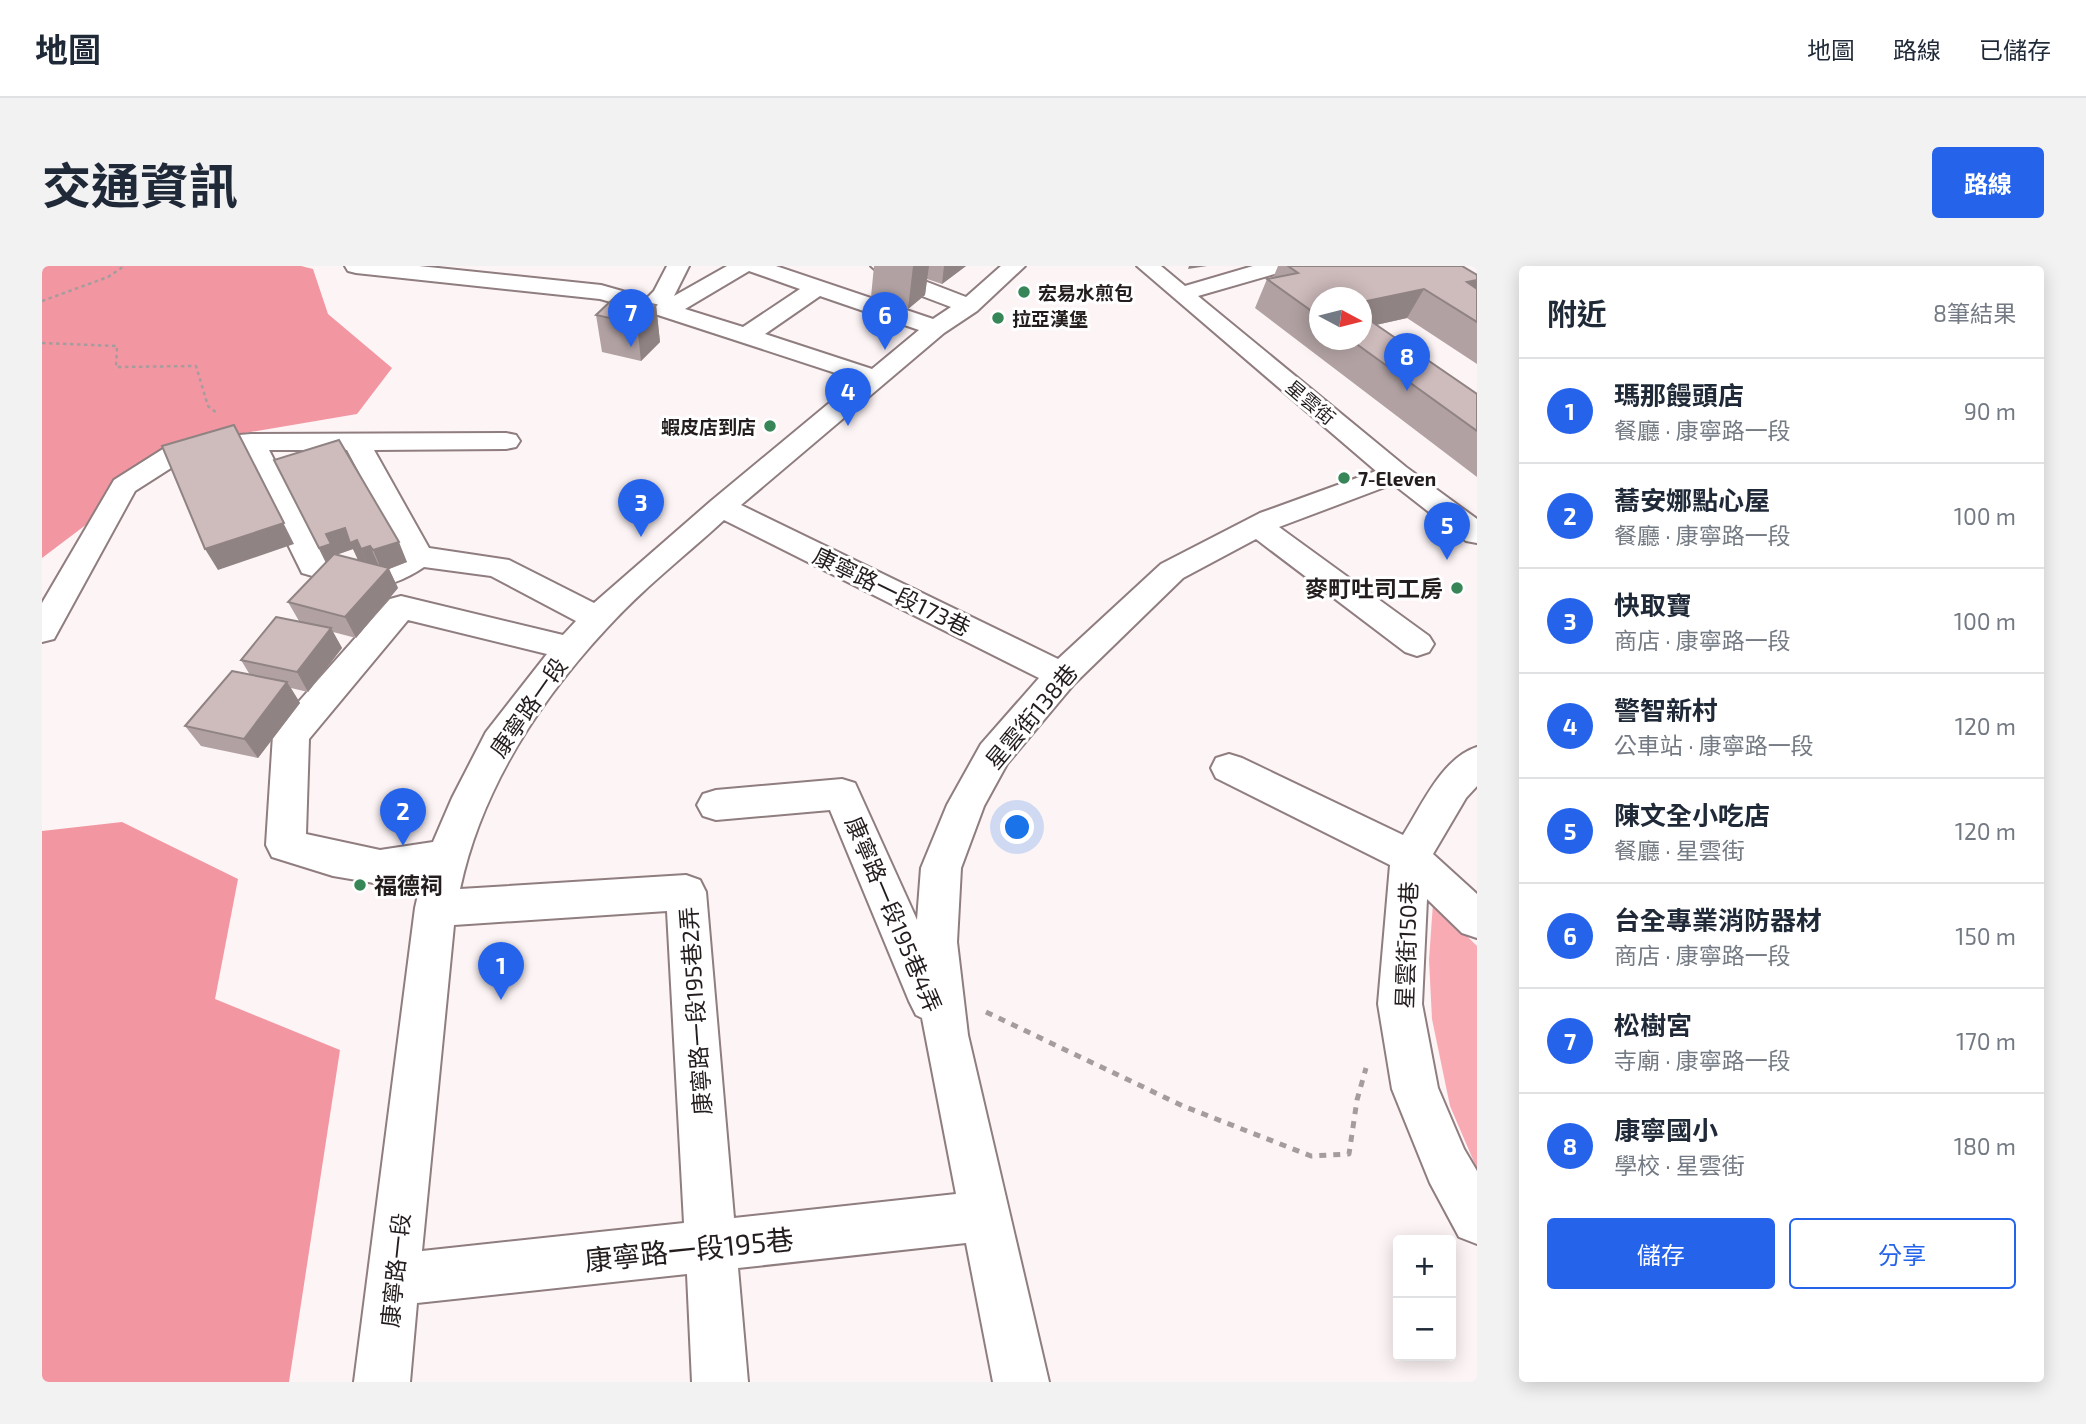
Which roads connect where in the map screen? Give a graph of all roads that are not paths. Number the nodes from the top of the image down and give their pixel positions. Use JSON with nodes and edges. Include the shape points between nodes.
{"nodes":[{"id":1,"x":356,"y":266,"type":"edge"},
{"id":2,"x":678,"y":266,"type":"edge"},
{"id":3,"x":743,"y":266,"type":"edge"},
{"id":4,"x":755,"y":266,"type":"edge"},
{"id":5,"x":882,"y":266,"type":"edge"},
{"id":6,"x":1014,"y":266,"type":"edge"},
{"id":7,"x":1148,"y":266,"type":"edge"},
{"id":8,"x":1277,"y":266,"type":"edge"},
{"id":9,"x":385,"y":268,"type":"edge"},
{"id":10,"x":446,"y":271,"type":"edge"},
{"id":11,"x":536,"y":274,"type":"edge"},
{"id":12,"x":806,"y":277,"type":"edge"},
{"id":13,"x":1181,"y":294,"type":"junction"},
{"id":14,"x":969,"y":306,"type":"junction"},
{"id":15,"x":658,"y":308,"type":"junction"},
{"id":16,"x":936,"y":328,"type":"junction"},
{"id":17,"x":746,"y":336,"type":"junction"},
{"id":18,"x":875,"y":378,"type":"junction"},
{"id":19,"x":506,"y":441,"type":"dead end"},
{"id":20,"x":251,"y":442,"type":"junction"},
{"id":21,"x":357,"y":444,"type":"junction"},
{"id":22,"x":1396,"y":473,"type":"junction"},
{"id":23,"x":721,"y":507,"type":"junction"},
{"id":24,"x":1258,"y":526,"type":"junction"},
{"id":25,"x":1477,"y":534,"type":"edge"},
{"id":26,"x":419,"y":556,"type":"junction"},
{"id":27,"x":597,"y":618,"type":"junction"},
{"id":28,"x":42,"y":631,"type":"edge"},
{"id":29,"x":1417,"y":644,"type":"dead end"},
{"id":30,"x":570,"y":648,"type":"junction"},
{"id":31,"x":1062,"y":675,"type":"junction"},
{"id":32,"x":1477,"y":761,"type":"edge"},
{"id":33,"x":1229,"y":768,"type":"dead end"},
{"id":34,"x":716,"y":805,"type":"dead end"},
{"id":35,"x":447,"y":856,"type":"junction"},
{"id":36,"x":1410,"y":857,"type":"junction"},
{"id":37,"x":435,"y":908,"type":"junction"},
{"id":38,"x":1477,"y":920,"type":"edge"},
{"id":39,"x":946,"y":1035,"type":"junction"},
{"id":40,"x":984,"y":1216,"type":"junction"},
{"id":41,"x":1477,"y":1219,"type":"edge"},
{"id":42,"x":712,"y":1248,"type":"junction"},
{"id":43,"x":394,"y":1280,"type":"junction"},
{"id":44,"x":382,"y":1382,"type":"edge"},
{"id":45,"x":720,"y":1382,"type":"edge"},
{"id":46,"x":1021,"y":1382,"type":"edge"}],
"edges":[{"from":1,"to":9,"type":"street"},
{"from":2,"to":15,"type":"street"},
{"from":3,"to":15,"type":"street"},
{"from":4,"to":12,"type":"street"},
{"from":5,"to":14,"type":"street","via":[[901,280]]},
{"from":6,"to":14,"type":"street","name":"康寧路一段"},
{"from":7,"to":13,"type":"street","name":"星雲街"},
{"from":8,"to":13,"type":"street"},
{"from":9,"to":10,"type":"street"},
{"from":10,"to":11,"type":"street"},
{"from":11,"to":15,"type":"street"},
{"from":12,"to":16,"type":"street"},
{"from":12,"to":17,"type":"street"},
{"from":13,"to":22,"type":"street","name":"星雲街"},
{"from":14,"to":16,"type":"street","name":"康寧路一段"},
{"from":15,"to":17,"type":"street"},
{"from":16,"to":18,"type":"street","name":"康寧路一段"},
{"from":17,"to":18,"type":"street"},
{"from":18,"to":23,"type":"street","name":"康寧路一段"},
{"from":19,"to":21,"type":"street"},
{"from":20,"to":21,"type":"street"},
{"from":20,"to":26,"type":"street","via":[[313,566],[376,578],[392,574]]},
{"from":20,"to":28,"type":"street","via":[[173,456],[124,486]]},
{"from":21,"to":26,"type":"street"},
{"from":22,"to":24,"type":"street","name":"星雲街138巷"},
{"from":22,"to":25,"type":"street","name":"星雲街"},
{"from":23,"to":27,"type":"street","name":"康寧路一段"},
{"from":23,"to":31,"type":"street","name":"康寧路一段173巷"},
{"from":24,"to":29,"type":"street"},
{"from":24,"to":31,"type":"street","name":"星雲街138巷","via":[[1172,571]]},
{"from":26,"to":27,"type":"street","via":[[498,567]]},
{"from":27,"to":30,"type":"street","name":"康寧路一段"},
{"from":30,"to":35,"type":"street","name":"康寧路一段","via":[[499,742]]},
{"from":30,"to":35,"type":"street","via":[[401,607],[291,735],[286,845],[380,867]]},
{"from":31,"to":39,"type":"street","name":"星雲街138巷","via":[[994,754],[966,805],[941,868],[936,942]]},
{"from":32,"to":36,"type":"street","name":"星雲街150巷","via":[[1453,787]]},
{"from":33,"to":36,"type":"street"},
{"from":34,"to":39,"type":"street","name":"康寧路一段195巷4弄","via":[[842,794]]},
{"from":35,"to":37,"type":"street","name":"康寧路一段"},
{"from":36,"to":38,"type":"street"},
{"from":36,"to":41,"type":"street","name":"星雲街150巷","via":[[1399,1004],[1415,1089],[1447,1166]]},
{"from":37,"to":42,"type":"street","name":"康寧路一段195巷2弄","via":[[686,892]]},
{"from":37,"to":43,"type":"street","name":"康寧路一段"},
{"from":39,"to":40,"type":"street","name":"星雲街138巷"},
{"from":40,"to":42,"type":"street","name":"康寧路一段195巷"},
{"from":40,"to":46,"type":"street","name":"星雲街138巷"},
{"from":42,"to":43,"type":"street","name":"康寧路一段195巷"},
{"from":42,"to":45,"type":"street","name":"康寧路一段195巷2弄"},
{"from":43,"to":44,"type":"street","name":"康寧路一段"}]}
